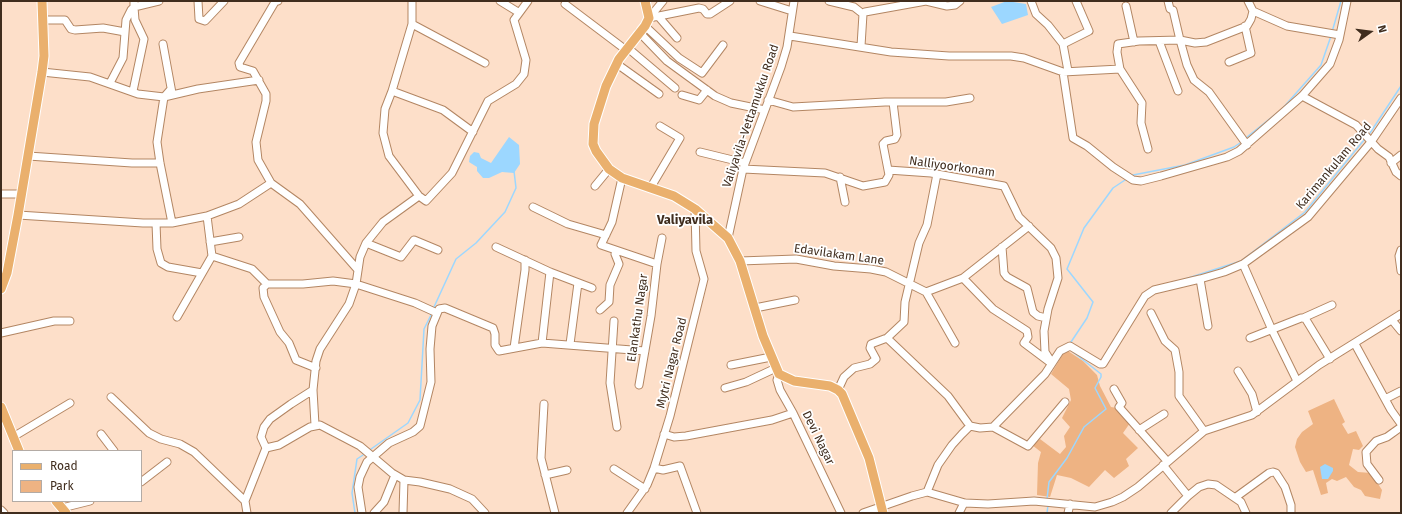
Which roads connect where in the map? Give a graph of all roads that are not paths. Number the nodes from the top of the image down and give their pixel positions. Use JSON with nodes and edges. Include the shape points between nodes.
{"nodes":[{"id":1,"x":42,"y":1,"type":"edge"},
{"id":2,"x":159,"y":1,"type":"edge"},
{"id":3,"x":198,"y":1,"type":"edge"},
{"id":4,"x":224,"y":1,"type":"edge"},
{"id":5,"x":266,"y":1,"type":"edge"},
{"id":6,"x":412,"y":1,"type":"edge"},
{"id":7,"x":500,"y":1,"type":"edge"},
{"id":8,"x":528,"y":1,"type":"edge"},
{"id":9,"x":645,"y":1,"type":"edge"},
{"id":10,"x":663,"y":1,"type":"edge"},
{"id":11,"x":730,"y":1,"type":"edge"},
{"id":12,"x":760,"y":1,"type":"edge"},
{"id":13,"x":794,"y":1,"type":"edge"},
{"id":14,"x":829,"y":1,"type":"edge"},
{"id":15,"x":878,"y":1,"type":"edge"},
{"id":16,"x":1031,"y":1,"type":"edge"},
{"id":17,"x":1076,"y":1,"type":"edge"},
{"id":18,"x":1168,"y":1,"type":"edge"},
{"id":19,"x":1248,"y":1,"type":"edge"},
{"id":20,"x":1347,"y":1,"type":"edge"},
{"id":21,"x":276,"y":2,"type":"edge"},
{"id":22,"x":931,"y":2,"type":"edge"},
{"id":23,"x":957,"y":2,"type":"edge"},
{"id":24,"x":134,"y":4,"type":"edge"},
{"id":25,"x":565,"y":4,"type":"dead end"},
{"id":26,"x":1126,"y":6,"type":"dead end"},
{"id":27,"x":879,"y":9,"type":"junction"},
{"id":28,"x":792,"y":11,"type":"junction"},
{"id":29,"x":1253,"y":11,"type":"junction"},
{"id":30,"x":518,"y":12,"type":"junction"},
{"id":31,"x":863,"y":14,"type":"junction"},
{"id":32,"x":43,"y":20,"type":"junction"},
{"id":33,"x":648,"y":23,"type":"junction"},
{"id":34,"x":412,"y":24,"type":"junction"},
{"id":35,"x":1245,"y":26,"type":"junction"},
{"id":36,"x":125,"y":32,"type":"junction"},
{"id":37,"x":1335,"y":35,"type":"junction"},
{"id":38,"x":790,"y":36,"type":"junction"},
{"id":39,"x":677,"y":38,"type":"dead end"},
{"id":40,"x":1180,"y":40,"type":"junction"},
{"id":41,"x":1159,"y":41,"type":"junction"},
{"id":42,"x":1134,"y":42,"type":"junction"},
{"id":43,"x":163,"y":44,"type":"dead end"},
{"id":44,"x":723,"y":44,"type":"dead end"},
{"id":45,"x":1064,"y":44,"type":"junction"},
{"id":46,"x":861,"y":46,"type":"junction"},
{"id":47,"x":628,"y":49,"type":"junction"},
{"id":48,"x":1229,"y":62,"type":"dead end"},
{"id":49,"x":485,"y":63,"type":"dead end"},
{"id":50,"x":617,"y":64,"type":"junction"},
{"id":51,"x":1120,"y":69,"type":"junction"},
{"id":52,"x":42,"y":72,"type":"junction"},
{"id":53,"x":1065,"y":72,"type":"junction"},
{"id":54,"x":259,"y":80,"type":"junction"},
{"id":55,"x":110,"y":84,"type":"junction"},
{"id":56,"x":675,"y":88,"type":"dead end"},
{"id":57,"x":132,"y":90,"type":"junction"},
{"id":58,"x":707,"y":90,"type":"junction"},
{"id":59,"x":392,"y":91,"type":"junction"},
{"id":60,"x":1178,"y":91,"type":"dead end"},
{"id":61,"x":171,"y":92,"type":"junction"},
{"id":62,"x":659,"y":94,"type":"dead end"},
{"id":63,"x":682,"y":94,"type":"dead end"},
{"id":64,"x":1302,"y":96,"type":"junction"},
{"id":65,"x":164,"y":97,"type":"junction"},
{"id":66,"x":970,"y":98,"type":"dead end"},
{"id":67,"x":1401,"y":98,"type":"edge"},
{"id":68,"x":768,"y":100,"type":"junction"},
{"id":69,"x":893,"y":102,"type":"junction"},
{"id":70,"x":765,"y":110,"type":"junction"},
{"id":71,"x":660,"y":126,"type":"dead end"},
{"id":72,"x":473,"y":132,"type":"junction"},
{"id":73,"x":1371,"y":142,"type":"junction"},
{"id":74,"x":1247,"y":145,"type":"junction"},
{"id":75,"x":1148,"y":149,"type":"dead end"},
{"id":76,"x":700,"y":152,"type":"dead end"},
{"id":77,"x":1401,"y":154,"type":"edge"},
{"id":78,"x":28,"y":156,"type":"junction"},
{"id":79,"x":160,"y":163,"type":"junction"},
{"id":80,"x":1391,"y":163,"type":"junction"},
{"id":81,"x":744,"y":166,"type":"junction"},
{"id":82,"x":609,"y":168,"type":"junction"},
{"id":83,"x":888,"y":170,"type":"junction"},
{"id":84,"x":937,"y":174,"type":"junction"},
{"id":85,"x":1401,"y":176,"type":"edge"},
{"id":86,"x":622,"y":178,"type":"junction"},
{"id":87,"x":840,"y":178,"type":"junction"},
{"id":88,"x":271,"y":182,"type":"junction"},
{"id":89,"x":595,"y":186,"type":"dead end"},
{"id":90,"x":651,"y":187,"type":"junction"},
{"id":91,"x":1,"y":194,"type":"edge"},
{"id":92,"x":22,"y":194,"type":"junction"},
{"id":93,"x":419,"y":196,"type":"junction"},
{"id":94,"x":845,"y":202,"type":"dead end"},
{"id":95,"x":533,"y":207,"type":"dead end"},
{"id":96,"x":695,"y":209,"type":"junction"},
{"id":97,"x":18,"y":215,"type":"junction"},
{"id":98,"x":207,"y":216,"type":"junction"},
{"id":99,"x":156,"y":223,"type":"junction"},
{"id":100,"x":172,"y":223,"type":"junction"},
{"id":101,"x":1029,"y":226,"type":"junction"},
{"id":102,"x":606,"y":235,"type":"junction"},
{"id":103,"x":239,"y":237,"type":"dead end"},
{"id":104,"x":662,"y":238,"type":"dead end"},
{"id":105,"x":728,"y":238,"type":"junction"},
{"id":106,"x":210,"y":242,"type":"junction"},
{"id":107,"x":366,"y":243,"type":"junction"},
{"id":108,"x":496,"y":247,"type":"dead end"},
{"id":109,"x":1002,"y":247,"type":"junction"},
{"id":110,"x":438,"y":250,"type":"dead end"},
{"id":111,"x":1401,"y":250,"type":"edge"},
{"id":112,"x":616,"y":251,"type":"junction"},
{"id":113,"x":212,"y":256,"type":"junction"},
{"id":114,"x":525,"y":260,"type":"junction"},
{"id":115,"x":740,"y":261,"type":"junction"},
{"id":116,"x":657,"y":264,"type":"junction"},
{"id":117,"x":1243,"y":264,"type":"junction"},
{"id":118,"x":358,"y":270,"type":"junction"},
{"id":119,"x":1401,"y":271,"type":"edge"},
{"id":120,"x":550,"y":272,"type":"junction"},
{"id":121,"x":4,"y":273,"type":"edge"},
{"id":122,"x":202,"y":273,"type":"junction"},
{"id":123,"x":963,"y":278,"type":"junction"},
{"id":124,"x":1200,"y":279,"type":"junction"},
{"id":125,"x":909,"y":282,"type":"junction"},
{"id":126,"x":578,"y":283,"type":"junction"},
{"id":127,"x":266,"y":284,"type":"junction"},
{"id":128,"x":356,"y":284,"type":"junction"},
{"id":129,"x":592,"y":288,"type":"dead end"},
{"id":130,"x":1,"y":289,"type":"edge"},
{"id":131,"x":926,"y":292,"type":"junction"},
{"id":132,"x":795,"y":300,"type":"dead end"},
{"id":133,"x":1332,"y":305,"type":"dead end"},
{"id":134,"x":755,"y":308,"type":"junction"},
{"id":135,"x":600,"y":310,"type":"dead end"},
{"id":136,"x":437,"y":313,"type":"junction"},
{"id":137,"x":1151,"y":313,"type":"dead end"},
{"id":138,"x":1401,"y":314,"type":"edge"},
{"id":139,"x":177,"y":317,"type":"dead end"},
{"id":140,"x":1046,"y":318,"type":"junction"},
{"id":141,"x":1304,"y":318,"type":"junction"},
{"id":142,"x":70,"y":320,"type":"dead end"},
{"id":143,"x":1392,"y":320,"type":"junction"},
{"id":144,"x":614,"y":321,"type":"dead end"},
{"id":145,"x":1208,"y":326,"type":"dead end"},
{"id":146,"x":1272,"y":330,"type":"junction"},
{"id":147,"x":1401,"y":331,"type":"edge"},
{"id":148,"x":1,"y":334,"type":"edge"},
{"id":149,"x":888,"y":338,"type":"junction"},
{"id":150,"x":1250,"y":338,"type":"dead end"},
{"id":151,"x":542,"y":343,"type":"junction"},
{"id":152,"x":956,"y":343,"type":"dead end"},
{"id":153,"x":570,"y":344,"type":"junction"},
{"id":154,"x":1355,"y":344,"type":"junction"},
{"id":155,"x":612,"y":347,"type":"junction"},
{"id":156,"x":514,"y":348,"type":"junction"},
{"id":157,"x":645,"y":351,"type":"junction"},
{"id":158,"x":771,"y":357,"type":"junction"},
{"id":159,"x":1330,"y":359,"type":"junction"},
{"id":160,"x":1052,"y":363,"type":"junction"},
{"id":161,"x":732,"y":365,"type":"dead end"},
{"id":162,"x":316,"y":368,"type":"junction"},
{"id":163,"x":777,"y":371,"type":"junction"},
{"id":164,"x":1238,"y":371,"type":"dead end"},
{"id":165,"x":1297,"y":381,"type":"junction"},
{"id":166,"x":639,"y":385,"type":"dead end"},
{"id":167,"x":725,"y":388,"type":"dead end"},
{"id":168,"x":1114,"y":389,"type":"dead end"},
{"id":169,"x":313,"y":390,"type":"junction"},
{"id":170,"x":838,"y":390,"type":"junction"},
{"id":171,"x":1401,"y":391,"type":"edge"},
{"id":172,"x":110,"y":397,"type":"dead end"},
{"id":173,"x":1385,"y":399,"type":"junction"},
{"id":174,"x":1065,"y":402,"type":"dead end"},
{"id":175,"x":70,"y":403,"type":"dead end"},
{"id":176,"x":544,"y":404,"type":"dead end"},
{"id":177,"x":1,"y":407,"type":"edge"},
{"id":178,"x":1257,"y":412,"type":"junction"},
{"id":179,"x":793,"y":413,"type":"junction"},
{"id":180,"x":1164,"y":414,"type":"dead end"},
{"id":181,"x":1401,"y":424,"type":"edge"},
{"id":182,"x":315,"y":425,"type":"junction"},
{"id":183,"x":970,"y":426,"type":"junction"},
{"id":184,"x":993,"y":426,"type":"junction"},
{"id":185,"x":617,"y":427,"type":"dead end"},
{"id":186,"x":1401,"y":427,"type":"edge"},
{"id":187,"x":1139,"y":430,"type":"junction"},
{"id":188,"x":1204,"y":432,"type":"junction"},
{"id":189,"x":101,"y":434,"type":"dead end"},
{"id":190,"x":664,"y":434,"type":"junction"},
{"id":191,"x":13,"y":437,"type":"junction"},
{"id":192,"x":266,"y":448,"type":"junction"},
{"id":193,"x":20,"y":450,"type":"edge"},
{"id":194,"x":113,"y":450,"type":"edge"},
{"id":195,"x":373,"y":458,"type":"junction"},
{"id":196,"x":167,"y":462,"type":"dead end"},
{"id":197,"x":1165,"y":463,"type":"junction"},
{"id":198,"x":654,"y":468,"type":"junction"},
{"id":199,"x":614,"y":469,"type":"dead end"},
{"id":200,"x":567,"y":470,"type":"dead end"},
{"id":201,"x":395,"y":475,"type":"junction"},
{"id":202,"x":545,"y":476,"type":"junction"},
{"id":203,"x":404,"y":480,"type":"junction"},
{"id":204,"x":1379,"y":480,"type":"dead end"},
{"id":205,"x":142,"y":481,"type":"edge"},
{"id":206,"x":645,"y":489,"type":"junction"},
{"id":207,"x":927,"y":492,"type":"junction"},
{"id":208,"x":1188,"y":496,"type":"junction"},
{"id":209,"x":1236,"y":497,"type":"junction"},
{"id":210,"x":245,"y":501,"type":"junction"},
{"id":211,"x":85,"y":502,"type":"edge"},
{"id":212,"x":964,"y":503,"type":"junction"},
{"id":213,"x":1070,"y":504,"type":"junction"},
{"id":214,"x":62,"y":507,"type":"edge"},
{"id":215,"x":1098,"y":509,"type":"edge"},
{"id":216,"x":1,"y":510,"type":"edge"},
{"id":217,"x":881,"y":510,"type":"edge"},
{"id":218,"x":4,"y":513,"type":"edge"},
{"id":219,"x":247,"y":513,"type":"edge"},
{"id":220,"x":362,"y":513,"type":"edge"},
{"id":221,"x":374,"y":513,"type":"edge"},
{"id":222,"x":403,"y":513,"type":"edge"},
{"id":223,"x":486,"y":513,"type":"edge"},
{"id":224,"x":555,"y":513,"type":"edge"},
{"id":225,"x":627,"y":513,"type":"edge"},
{"id":226,"x":697,"y":513,"type":"edge"},
{"id":227,"x":840,"y":513,"type":"edge"},
{"id":228,"x":863,"y":513,"type":"edge"},
{"id":229,"x":959,"y":513,"type":"edge"},
{"id":230,"x":1068,"y":513,"type":"edge"},
{"id":231,"x":1089,"y":513,"type":"edge"},
{"id":232,"x":1171,"y":513,"type":"edge"},
{"id":233,"x":1246,"y":513,"type":"edge"},
{"id":234,"x":1291,"y":513,"type":"edge"}],
"edges":[{"from":1,"to":32,"type":"main road"},
{"from":2,"to":24,"type":"street"},
{"from":3,"to":4,"type":"street","via":[[199,19],[205,20]]},
{"from":5,"to":21,"type":"street"},
{"from":6,"to":34,"type":"street"},
{"from":7,"to":30,"type":"street"},
{"from":8,"to":30,"type":"street"},
{"from":9,"to":33,"type":"main road"},
{"from":10,"to":33,"type":"street"},
{"from":11,"to":33,"type":"street","via":[[710,14],[699,8]]},
{"from":12,"to":28,"type":"street"},
{"from":13,"to":28,"type":"street","name":"Valiyavila-Vettamukku Road"},
{"from":14,"to":31,"type":"street","via":[[854,7]]},
{"from":15,"to":27,"type":"street"},
{"from":16,"to":45,"type":"street","via":[[1036,14]]},
{"from":17,"to":45,"type":"street","via":[[1089,31]]},
{"from":18,"to":40,"type":"street","via":[[1170,9],[1173,10]]},
{"from":19,"to":29,"type":"street"},
{"from":20,"to":37,"type":"street"},
{"from":21,"to":54,"type":"street","via":[[239,63],[240,67],[253,71]]},
{"from":22,"to":23,"type":"street","via":[[939,5]]},
{"from":22,"to":27,"type":"street"},
{"from":24,"to":36,"type":"street","via":[[127,16]]},
{"from":24,"to":57,"type":"street","via":[[135,20],[144,39]]},
{"from":25,"to":47,"type":"street"},
{"from":26,"to":42,"type":"street"},
{"from":27,"to":31,"type":"street"},
{"from":28,"to":38,"type":"street","name":"Valiyavila-Vettamukku Road"},
{"from":29,"to":35,"type":"street","via":[[1252,19]]},
{"from":29,"to":37,"type":"street","via":[[1287,26]]},
{"from":30,"to":72,"type":"street","via":[[514,20],[526,60],[524,74],[516,84],[488,101]]},
{"from":31,"to":46,"type":"street"},
{"from":32,"to":36,"type":"street","via":[[65,20],[71,29],[75,30],[103,28]]},
{"from":32,"to":52,"type":"main road"},
{"from":33,"to":39,"type":"street"},
{"from":33,"to":44,"type":"street","via":[[679,58],[702,73]]},
{"from":33,"to":47,"type":"main road"},
{"from":33,"to":58,"type":"street","via":[[667,61]]},
{"from":34,"to":49,"type":"street"},
{"from":34,"to":59,"type":"street"},
{"from":35,"to":40,"type":"street","via":[[1206,42]]},
{"from":35,"to":48,"type":"street","via":[[1251,52]]},
{"from":36,"to":55,"type":"street","via":[[123,58]]},
{"from":37,"to":64,"type":"street","via":[[1330,64]]},
{"from":38,"to":46,"type":"street"},
{"from":38,"to":68,"type":"street","name":"Valiyavila-Vettamukku Road"},
{"from":40,"to":41,"type":"street"},
{"from":40,"to":74,"type":"street","via":[[1194,80],[1208,92]]},
{"from":41,"to":42,"type":"street"},
{"from":41,"to":60,"type":"street"},
{"from":42,"to":51,"type":"street","via":[[1118,44]]},
{"from":43,"to":61,"type":"street"},
{"from":45,"to":53,"type":"street"},
{"from":46,"to":53,"type":"street","via":[[891,52],[1011,56]]},
{"from":47,"to":50,"type":"main road"},
{"from":47,"to":56,"type":"street"},
{"from":50,"to":62,"type":"street"},
{"from":50,"to":82,"type":"main road","via":[[606,86],[594,124],[593,137],[596,151]]},
{"from":51,"to":53,"type":"street"},
{"from":51,"to":75,"type":"street","via":[[1142,103],[1142,128]]},
{"from":52,"to":55,"type":"street","via":[[90,77]]},
{"from":52,"to":78,"type":"main road"},
{"from":53,"to":74,"type":"street","via":[[1072,138],[1133,180],[1141,181],[1227,157]]},
{"from":54,"to":61,"type":"street"},
{"from":54,"to":88,"type":"street","via":[[265,89],[266,102],[256,151],[258,160]]},
{"from":55,"to":57,"type":"street"},
{"from":57,"to":65,"type":"street","via":[[138,94]]},
{"from":58,"to":63,"type":"street","via":[[699,100]]},
{"from":58,"to":70,"type":"street","via":[[731,103]]},
{"from":59,"to":72,"type":"street","via":[[443,110]]},
{"from":59,"to":93,"type":"street","via":[[385,109],[383,133],[389,156]]},
{"from":61,"to":65,"type":"street"},
{"from":64,"to":73,"type":"street","via":[[1356,125]]},
{"from":64,"to":74,"type":"street"},
{"from":65,"to":79,"type":"street","via":[[157,142]]},
{"from":66,"to":69,"type":"street","via":[[946,102]]},
{"from":67,"to":73,"type":"street","name":"Karimankulam Road"},
{"from":68,"to":69,"type":"street","via":[[793,107]]},
{"from":68,"to":70,"type":"street","name":"Valiyavila-Vettamukku Road"},
{"from":69,"to":83,"type":"street","via":[[897,137],[883,144]]},
{"from":70,"to":81,"type":"street","name":"Valiyavila-Vettamukku Road"},
{"from":71,"to":90,"type":"street","via":[[680,138]]},
{"from":72,"to":93,"type":"street","via":[[452,172],[426,201]]},
{"from":73,"to":80,"type":"street","via":[[1389,157]]},
{"from":73,"to":117,"type":"street","name":"Karimankulam Road","via":[[1308,217]]},
{"from":76,"to":81,"type":"street"},
{"from":77,"to":80,"type":"street"},
{"from":78,"to":79,"type":"street"},
{"from":78,"to":92,"type":"main road"},
{"from":79,"to":100,"type":"street"},
{"from":80,"to":85,"type":"street"},
{"from":81,"to":87,"type":"street","via":[[825,173]]},
{"from":81,"to":105,"type":"street","name":"Valiyavila-Vettamukku Road"},
{"from":82,"to":86,"type":"main road"},
{"from":82,"to":89,"type":"street"},
{"from":83,"to":84,"type":"street","name":"Nalliyoorkonam"},
{"from":83,"to":87,"type":"street","via":[[888,180],[885,182],[862,186]]},
{"from":84,"to":101,"type":"street","name":"Nalliyoorkonam","via":[[1004,186],[1016,212]]},
{"from":84,"to":125,"type":"street","via":[[927,225],[919,243]]},
{"from":86,"to":90,"type":"main road"},
{"from":86,"to":102,"type":"street","via":[[612,222]]},
{"from":87,"to":94,"type":"street"},
{"from":88,"to":98,"type":"street","via":[[239,204]]},
{"from":88,"to":118,"type":"street","via":[[300,204]]},
{"from":90,"to":96,"type":"main road","via":[[674,196]]},
{"from":91,"to":92,"type":"street"},
{"from":92,"to":97,"type":"main road"},
{"from":93,"to":107,"type":"street","via":[[383,222]]},
{"from":95,"to":102,"type":"street","via":[[568,224]]},
{"from":96,"to":105,"type":"main road"},
{"from":96,"to":190,"type":"street","name":"Mytri Nagar Road","via":[[696,251],[704,279]]},
{"from":97,"to":99,"type":"street"},
{"from":97,"to":121,"type":"main road"},
{"from":98,"to":100,"type":"street"},
{"from":98,"to":106,"type":"street"},
{"from":99,"to":100,"type":"street"},
{"from":99,"to":122,"type":"street","via":[[157,249],[161,263],[168,267]]},
{"from":101,"to":109,"type":"street"},
{"from":101,"to":140,"type":"street","name":"Nalliyoorkonam","via":[[1051,248],[1058,265],[1058,278]]},
{"from":102,"to":112,"type":"street","name":"Elankathu Nagar","via":[[601,245]]},
{"from":103,"to":106,"type":"street"},
{"from":104,"to":116,"type":"street"},
{"from":105,"to":115,"type":"main road"},
{"from":106,"to":113,"type":"street"},
{"from":107,"to":110,"type":"street","via":[[401,257],[414,240]]},
{"from":107,"to":118,"type":"street","via":[[360,256]]},
{"from":108,"to":114,"type":"street"},
{"from":109,"to":123,"type":"street"},
{"from":109,"to":140,"type":"street","via":[[1004,273],[1027,288],[1033,312]]},
{"from":111,"to":119,"type":"street"},
{"from":112,"to":116,"type":"street","name":"Elankathu Nagar"},
{"from":112,"to":135,"type":"street","via":[[619,264],[610,286],[609,302]]},
{"from":113,"to":122,"type":"street"},
{"from":113,"to":127,"type":"street","via":[[252,269]]},
{"from":114,"to":120,"type":"street"},
{"from":114,"to":156,"type":"street"},
{"from":115,"to":125,"type":"street","name":"Edavilakam Lane","via":[[796,258],[834,266],[886,272]]},
{"from":115,"to":134,"type":"main road"},
{"from":116,"to":157,"type":"street","name":"Elankathu Nagar"},
{"from":117,"to":124,"type":"street","name":"Karimankulam Road"},
{"from":117,"to":146,"type":"street"},
{"from":118,"to":128,"type":"street"},
{"from":120,"to":126,"type":"street"},
{"from":120,"to":151,"type":"street"},
{"from":121,"to":130,"type":"main road"},
{"from":122,"to":139,"type":"street"},
{"from":123,"to":131,"type":"street"},
{"from":123,"to":160,"type":"street","via":[[993,309],[1027,331],[1028,337],[1024,343]]},
{"from":124,"to":145,"type":"street"},
{"from":124,"to":160,"type":"street","name":"Karimankulam Road","via":[[1154,290],[1145,296],[1103,364],[1070,346],[1060,351]]},
{"from":125,"to":131,"type":"street","name":"Edavilakam Lane"},
{"from":125,"to":149,"type":"street","via":[[904,322]]},
{"from":126,"to":129,"type":"street"},
{"from":126,"to":153,"type":"street"},
{"from":127,"to":128,"type":"street","via":[[333,281]]},
{"from":127,"to":162,"type":"street","via":[[263,288],[264,297],[296,360]]},
{"from":128,"to":136,"type":"street"},
{"from":128,"to":162,"type":"street","via":[[350,304],[320,349]]},
{"from":131,"to":152,"type":"street"},
{"from":132,"to":134,"type":"street"},
{"from":133,"to":141,"type":"street"},
{"from":134,"to":158,"type":"main road"},
{"from":136,"to":156,"type":"street","via":[[439,309],[445,308],[485,324],[494,330],[498,350]]},
{"from":136,"to":195,"type":"street","via":[[430,333],[431,382],[420,426],[389,443]]},
{"from":137,"to":188,"type":"street","via":[[1165,341],[1175,350],[1179,372],[1179,396]]},
{"from":138,"to":143,"type":"street"},
{"from":140,"to":160,"type":"street","name":"Nalliyoorkonam","via":[[1045,352]]},
{"from":141,"to":146,"type":"street"},
{"from":141,"to":159,"type":"street"},
{"from":142,"to":148,"type":"street","via":[[54,321]]},
{"from":143,"to":147,"type":"street"},
{"from":143,"to":154,"type":"street"},
{"from":144,"to":155,"type":"street"},
{"from":146,"to":150,"type":"street"},
{"from":146,"to":165,"type":"street"},
{"from":149,"to":170,"type":"street","via":[[871,344],[870,348],[876,360],[854,368],[844,377]]},
{"from":149,"to":183,"type":"street","via":[[948,396]]},
{"from":151,"to":153,"type":"street"},
{"from":151,"to":156,"type":"street"},
{"from":153,"to":155,"type":"street"},
{"from":154,"to":159,"type":"street"},
{"from":154,"to":173,"type":"street"},
{"from":155,"to":157,"type":"street"},
{"from":155,"to":185,"type":"street","via":[[610,383]]},
{"from":157,"to":166,"type":"street","name":"Elankathu Nagar"},
{"from":158,"to":161,"type":"street"},
{"from":158,"to":163,"type":"main road"},
{"from":159,"to":165,"type":"street"},
{"from":160,"to":184,"type":"street","name":"Karimankulam Road","via":[[1045,374]]},
{"from":162,"to":169,"type":"street"},
{"from":163,"to":167,"type":"street"},
{"from":163,"to":170,"type":"main road","via":[[794,381],[830,386]]},
{"from":163,"to":179,"type":"street","name":"Devi Nagar","via":[[780,390]]},
{"from":164,"to":178,"type":"street","via":[[1252,394]]},
{"from":165,"to":178,"type":"street"},
{"from":168,"to":187,"type":"street","via":[[1122,403],[1119,407]]},
{"from":169,"to":182,"type":"street"},
{"from":169,"to":192,"type":"street","via":[[270,420],[260,437]]},
{"from":170,"to":217,"type":"main road","via":[[869,458]]},
{"from":171,"to":173,"type":"street"},
{"from":172,"to":210,"type":"street","via":[[150,433],[194,452]]},
{"from":173,"to":181,"type":"street"},
{"from":174,"to":184,"type":"street","via":[[1028,446]]},
{"from":175,"to":191,"type":"street"},
{"from":176,"to":202,"type":"street","via":[[540,458]]},
{"from":177,"to":191,"type":"main road"},
{"from":178,"to":188,"type":"street"},
{"from":179,"to":190,"type":"street","via":[[772,420],[686,436],[674,437]]},
{"from":179,"to":227,"type":"street","name":"Devi Nagar"},
{"from":180,"to":187,"type":"street"},
{"from":182,"to":192,"type":"street","via":[[286,441]]},
{"from":182,"to":195,"type":"street","via":[[320,425],[360,446]]},
{"from":183,"to":184,"type":"street"},
{"from":183,"to":207,"type":"street","via":[[938,465]]},
{"from":186,"to":204,"type":"street","via":[[1388,437],[1376,441],[1366,452],[1367,464]]},
{"from":187,"to":197,"type":"street"},
{"from":188,"to":197,"type":"street"},
{"from":189,"to":194,"type":"street"},
{"from":190,"to":198,"type":"street","name":"Mytri Nagar Road"},
{"from":191,"to":193,"type":"main road"},
{"from":192,"to":210,"type":"street"},
{"from":195,"to":201,"type":"street"},
{"from":195,"to":220,"type":"street","via":[[367,462],[360,477],[359,501]]},
{"from":196,"to":205,"type":"street"},
{"from":197,"to":208,"type":"street"},
{"from":197,"to":215,"type":"street","via":[[1123,497]]},
{"from":198,"to":206,"type":"street","name":"Mytri Nagar Road"},
{"from":198,"to":226,"type":"street","via":[[663,470],[680,466]]},
{"from":199,"to":206,"type":"street"},
{"from":200,"to":202,"type":"street"},
{"from":201,"to":203,"type":"street"},
{"from":201,"to":221,"type":"street","via":[[384,502]]},
{"from":202,"to":224,"type":"street"},
{"from":203,"to":222,"type":"street"},
{"from":203,"to":223,"type":"street","via":[[450,489],[472,499]]},
{"from":206,"to":225,"type":"street","name":"Mytri Nagar Road"},
{"from":207,"to":212,"type":"street"},
{"from":207,"to":217,"type":"street"},
{"from":208,"to":209,"type":"street","via":[[1199,487],[1208,484],[1216,485],[1232,497]]},
{"from":208,"to":232,"type":"street"},
{"from":209,"to":233,"type":"street","via":[[1242,502]]},
{"from":209,"to":234,"type":"street","via":[[1273,472],[1285,487]]},
{"from":210,"to":219,"type":"street"},
{"from":211,"to":214,"type":"street"},
{"from":212,"to":213,"type":"street"},
{"from":212,"to":229,"type":"street"},
{"from":213,"to":215,"type":"street"},
{"from":213,"to":230,"type":"street"},
{"from":215,"to":231,"type":"street"},
{"from":216,"to":218,"type":"street"},
{"from":217,"to":228,"type":"street"}]}
